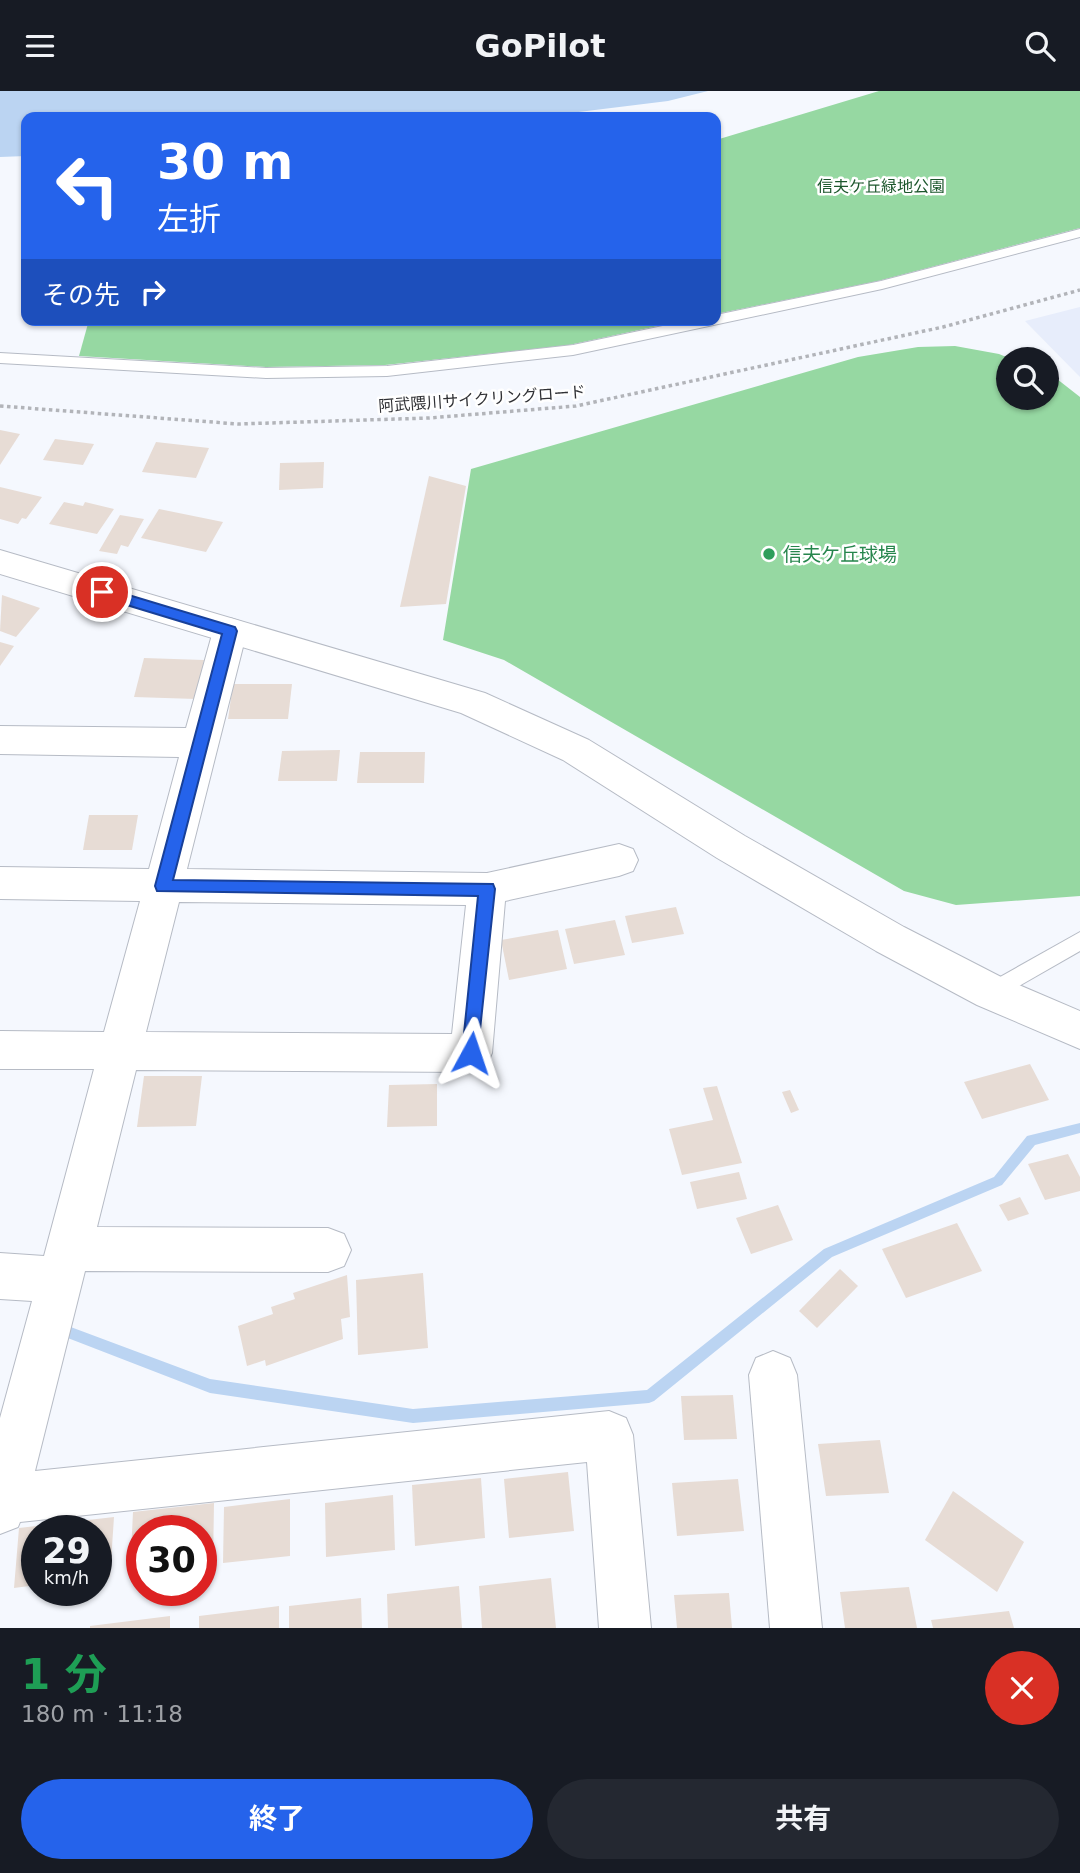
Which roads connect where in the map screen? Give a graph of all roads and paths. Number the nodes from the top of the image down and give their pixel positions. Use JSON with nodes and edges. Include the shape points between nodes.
{"nodes":[{"id":1,"x":1080,"y":233,"type":"edge"},
{"id":2,"x":1080,"y":290,"type":"edge"},
{"id":3,"x":721,"y":319,"type":"edge"},
{"id":4,"x":687,"y":326,"type":"edge"},
{"id":5,"x":0,"y":358,"type":"edge"},
{"id":6,"x":0,"y":406,"type":"edge"},
{"id":7,"x":0,"y":562,"type":"edge"},
{"id":8,"x":230,"y":631,"type":"junction"},
{"id":9,"x":0,"y":740,"type":"edge"},
{"id":10,"x":200,"y":743,"type":"junction"},
{"id":11,"x":620,"y":860,"type":"dead end"},
{"id":12,"x":0,"y":883,"type":"edge"},
{"id":13,"x":163,"y":886,"type":"junction"},
{"id":14,"x":487,"y":889,"type":"junction"},
{"id":15,"x":1080,"y":941,"type":"edge"},
{"id":16,"x":991,"y":992,"type":"junction"},
{"id":17,"x":1080,"y":1030,"type":"edge"},
{"id":18,"x":0,"y":1050,"type":"edge"},
{"id":19,"x":120,"y":1051,"type":"junction"},
{"id":20,"x":328,"y":1250,"type":"dead end"},
{"id":21,"x":64,"y":1265,"type":"junction"},
{"id":22,"x":0,"y":1276,"type":"edge"},
{"id":23,"x":773,"y":1375,"type":"dead end"},
{"id":24,"x":1,"y":1502,"type":"edge"},
{"id":25,"x":625,"y":1628,"type":"edge"},
{"id":26,"x":796,"y":1628,"type":"edge"}],
"edges":[{"from":1,"to":3,"type":"lane","via":[[882,285]]},
{"from":2,"to":6,"type":"path","name":"阿武隈川サイクリングロード","via":[[943,327],[576,406],[429,418],[238,424]]},
{"from":4,"to":5,"type":"lane","via":[[573,350],[387,370],[266,373]]},
{"from":7,"to":8,"type":"street"},
{"from":8,"to":10,"type":"street"},
{"from":8,"to":16,"type":"street","via":[[472,703],[576,750],[742,854]]},
{"from":9,"to":10,"type":"street"},
{"from":10,"to":13,"type":"street"},
{"from":11,"to":14,"type":"street"},
{"from":12,"to":13,"type":"street"},
{"from":13,"to":14,"type":"street"},
{"from":13,"to":19,"type":"street"},
{"from":14,"to":19,"type":"street","via":[[471,1053]]},
{"from":15,"to":16,"type":"lane"},
{"from":16,"to":17,"type":"street"},
{"from":18,"to":19,"type":"street"},
{"from":19,"to":21,"type":"street"},
{"from":20,"to":21,"type":"street"},
{"from":21,"to":22,"type":"street"},
{"from":21,"to":24,"type":"street"},
{"from":23,"to":26,"type":"street"},
{"from":24,"to":25,"type":"street","via":[[609,1435]]}]}
